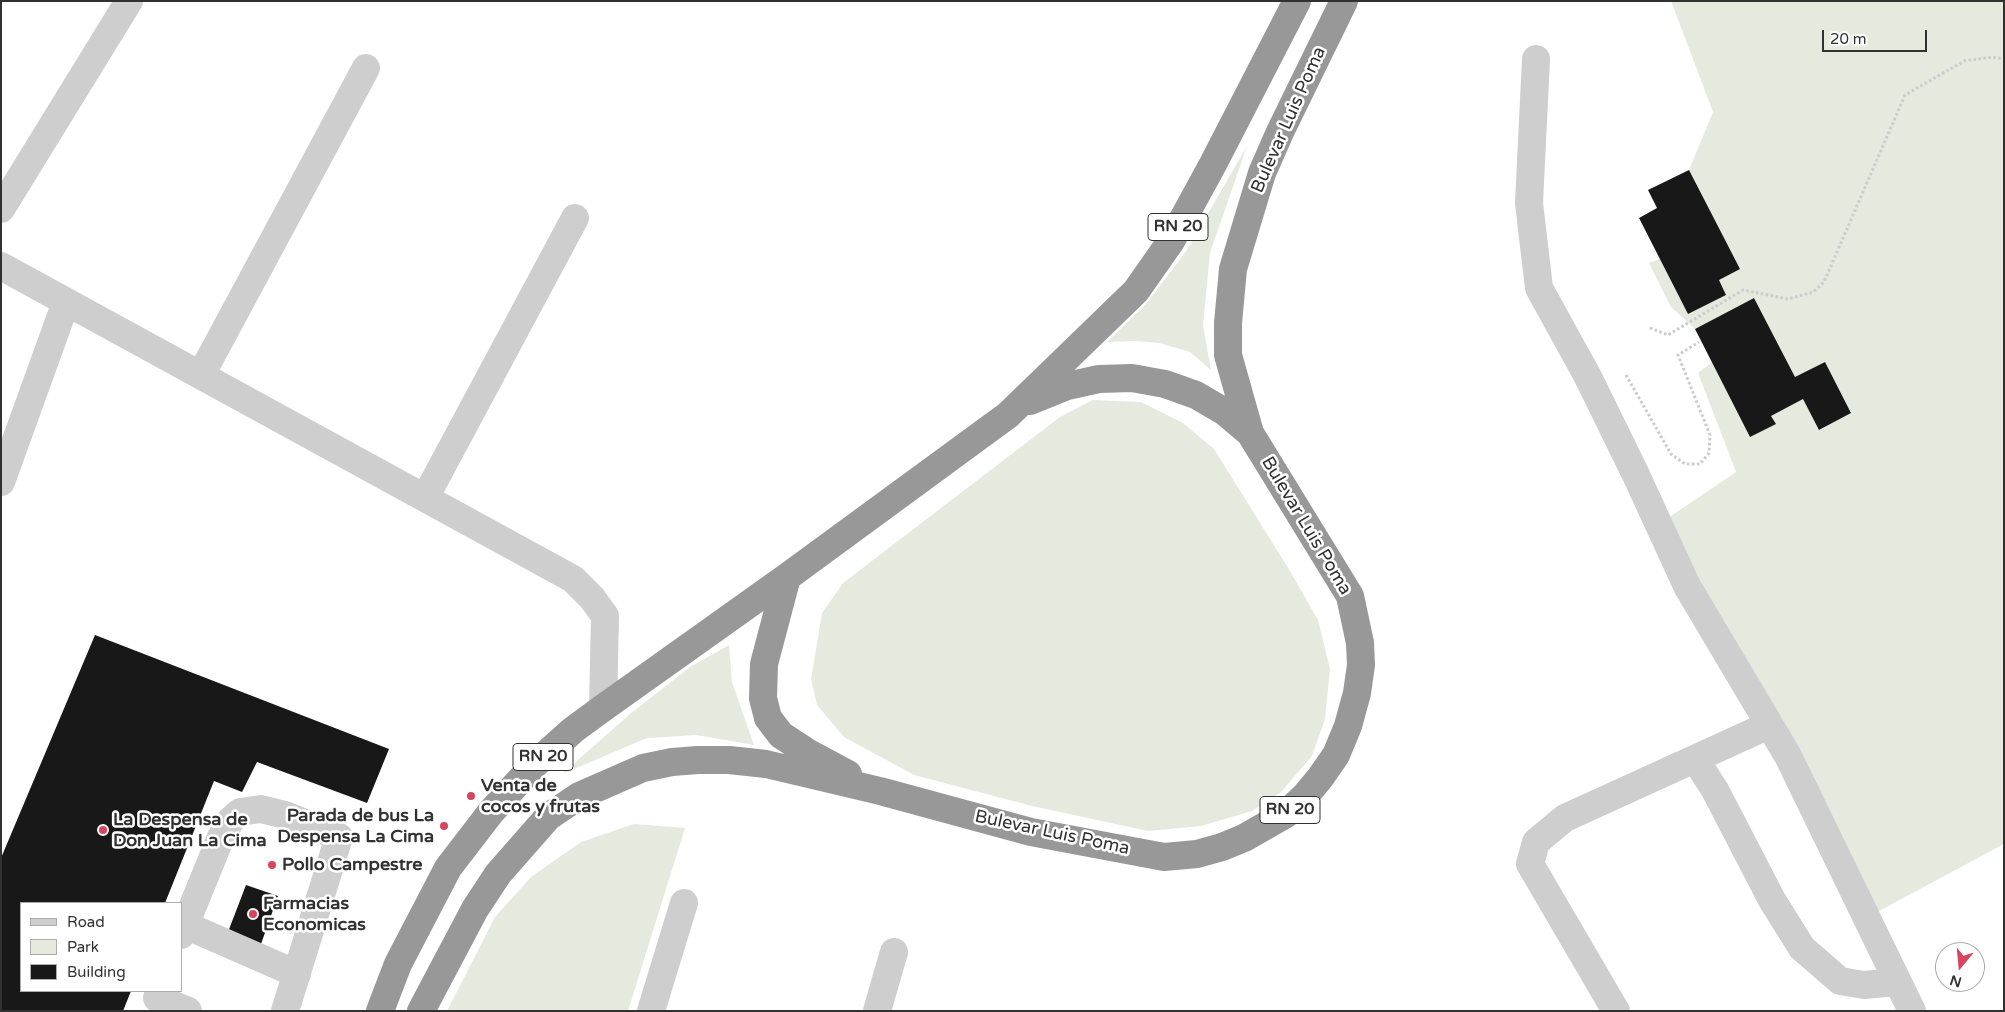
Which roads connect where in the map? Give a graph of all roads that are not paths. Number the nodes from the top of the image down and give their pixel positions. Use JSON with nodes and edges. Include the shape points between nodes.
{"nodes":[{"id":1,"x":128,"y":1,"type":"edge"},
{"id":2,"x":1297,"y":1,"type":"edge"},
{"id":3,"x":1344,"y":1,"type":"edge"},
{"id":4,"x":1536,"y":59,"type":"dead end"},
{"id":5,"x":366,"y":68,"type":"dead end"},
{"id":6,"x":1,"y":209,"type":"edge"},
{"id":7,"x":575,"y":218,"type":"dead end"},
{"id":8,"x":1,"y":266,"type":"edge"},
{"id":9,"x":66,"y":302,"type":"junction"},
{"id":10,"x":201,"y":375,"type":"junction"},
{"id":11,"x":1008,"y":415,"type":"junction"},
{"id":12,"x":1250,"y":433,"type":"junction"},
{"id":13,"x":1,"y":482,"type":"edge"},
{"id":14,"x":425,"y":498,"type":"junction"},
{"id":15,"x":787,"y":577,"type":"junction"},
{"id":16,"x":603,"y":708,"type":"junction"},
{"id":17,"x":1769,"y":724,"type":"junction"},
{"id":18,"x":1694,"y":759,"type":"junction"},
{"id":19,"x":880,"y":791,"type":"junction"},
{"id":20,"x":684,"y":903,"type":"dead end"},
{"id":21,"x":183,"y":930,"type":"edge"},
{"id":22,"x":894,"y":952,"type":"dead end"},
{"id":23,"x":297,"y":974,"type":"junction"},
{"id":24,"x":1897,"y":982,"type":"junction"},
{"id":25,"x":157,"y":1000,"type":"edge"},
{"id":26,"x":188,"y":1011,"type":"edge"},
{"id":27,"x":286,"y":1011,"type":"edge"},
{"id":28,"x":380,"y":1011,"type":"edge"},
{"id":29,"x":421,"y":1011,"type":"edge"},
{"id":30,"x":651,"y":1011,"type":"edge"},
{"id":31,"x":877,"y":1011,"type":"edge"},
{"id":32,"x":1616,"y":1011,"type":"edge"},
{"id":33,"x":1912,"y":1011,"type":"edge"}],
"edges":[{"from":1,"to":6,"type":"street"},
{"from":2,"to":11,"type":"highway","number":"RN 20","via":[[1171,241],[1136,291]]},
{"from":3,"to":12,"type":"highway","name":"Bulevar Luis Poma","number":"RN 20","via":[[1262,173],[1233,269],[1228,355]]},
{"from":4,"to":17,"type":"street","via":[[1529,203],[1539,288],[1588,377],[1687,586]]},
{"from":5,"to":10,"type":"street"},
{"from":7,"to":14,"type":"street"},
{"from":8,"to":9,"type":"street"},
{"from":9,"to":10,"type":"street"},
{"from":9,"to":13,"type":"street"},
{"from":10,"to":14,"type":"street"},
{"from":11,"to":12,"type":"highway","via":[[1036,398],[1067,386],[1099,379],[1132,378],[1165,384],[1196,395],[1225,412]]},
{"from":11,"to":15,"type":"highway","number":"RN 20"},
{"from":12,"to":19,"type":"highway","name":"Bulevar Luis Poma","number":"RN 20","via":[[1350,596],[1360,643],[1357,693],[1348,726],[1336,755],[1292,808],[1264,828],[1222,847],[1197,854],[1164,857],[1031,832]]},
{"from":14,"to":16,"type":"street","via":[[573,580],[592,598],[605,616]]},
{"from":15,"to":16,"type":"highway","number":"RN 20"},
{"from":15,"to":19,"type":"highway","via":[[764,664],[763,698],[768,718],[781,735],[807,752]]},
{"from":16,"to":28,"type":"highway","number":"RN 20","via":[[534,764],[467,842],[448,868],[422,917],[398,964]]},
{"from":17,"to":18,"type":"street"},
{"from":17,"to":24,"type":"street","via":[[1788,756]]},
{"from":18,"to":24,"type":"street","via":[[1715,790],[1772,900],[1802,948],[1840,981],[1864,985]]},
{"from":18,"to":32,"type":"street","via":[[1565,818],[1536,842],[1530,864]]},
{"from":19,"to":29,"type":"highway","number":"RN 20","via":[[766,764],[706,760],[643,768],[579,796],[548,817],[498,874],[475,909]]},
{"from":20,"to":30,"type":"street"},
{"from":21,"to":23,"type":"street"},
{"from":21,"to":23,"type":"street","via":[[221,836],[231,820],[240,812],[261,809],[285,815],[339,837]]},
{"from":22,"to":31,"type":"street"},
{"from":23,"to":27,"type":"street"},
{"from":24,"to":33,"type":"street"},
{"from":25,"to":26,"type":"street"}]}
